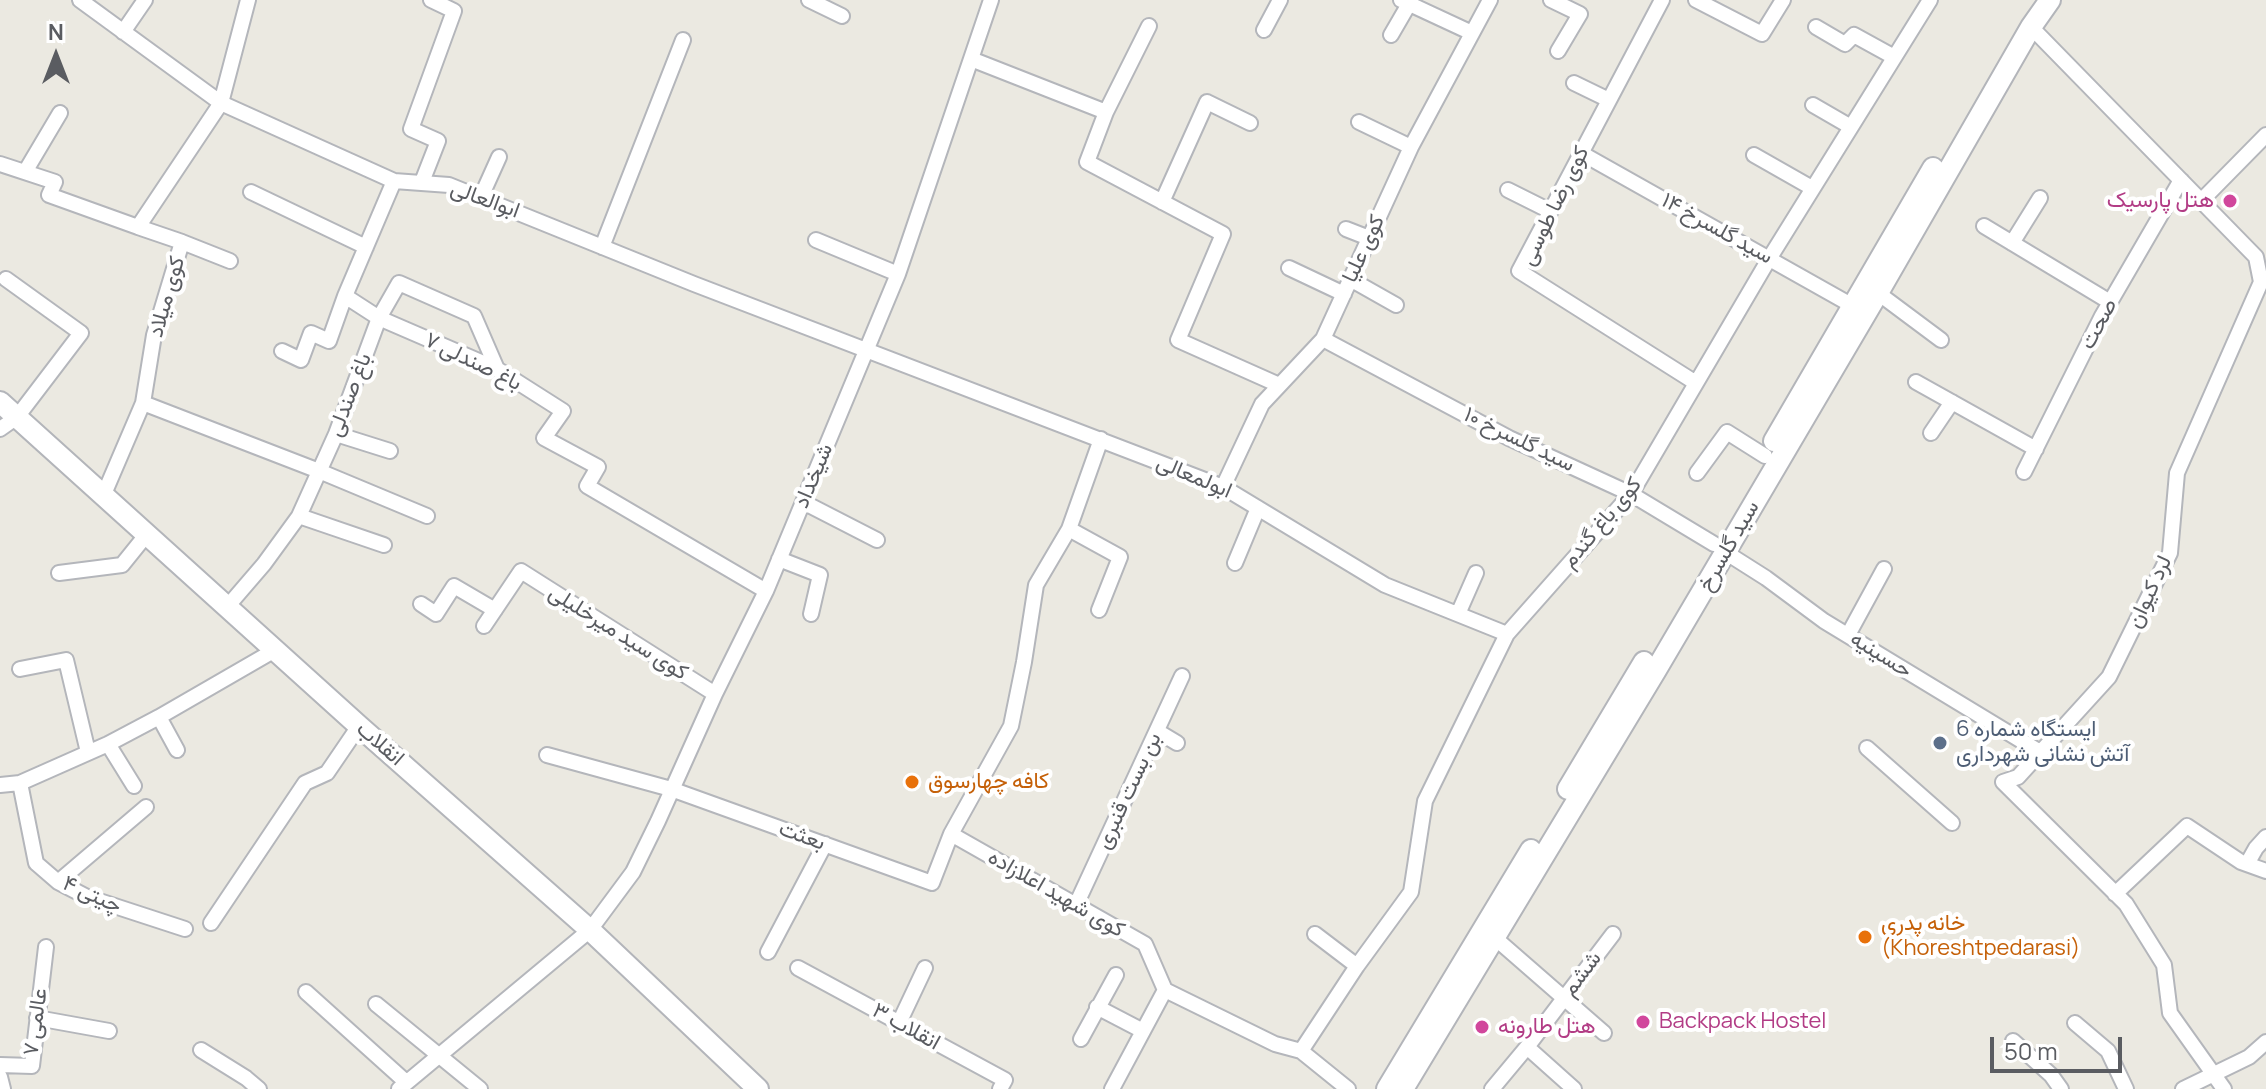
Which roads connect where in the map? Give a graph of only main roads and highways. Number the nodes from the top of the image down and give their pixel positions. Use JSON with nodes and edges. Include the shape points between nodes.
{"nodes":[{"id":1,"x":2034,"y":0,"type":"edge"},
{"id":2,"x":2050,"y":0,"type":"edge"},
{"id":3,"x":2026,"y":22,"type":"junction"},
{"id":4,"x":0,"y":402,"type":"edge"},
{"id":5,"x":8,"y":423,"type":"edge"},
{"id":6,"x":1719,"y":548,"type":"junction"},
{"id":7,"x":1604,"y":741,"type":"junction"},
{"id":8,"x":758,"y":1089,"type":"edge"},
{"id":9,"x":1387,"y":1089,"type":"edge"},
{"id":10,"x":1403,"y":1089,"type":"edge"}],
"edges":[{"from":1,"to":3,"type":"main road","name":"سید گلسرخ"},
{"from":2,"to":3,"type":"main road","name":"سید گلسرخ"},
{"from":3,"to":6,"type":"main road","name":"سید گلسرخ","via":[[1878,293]]},
{"from":3,"to":6,"type":"main road","name":"سید گلسرخ","via":[[1765,456]]},
{"from":4,"to":5,"type":"main road","name":"انقلاب"},
{"from":5,"to":8,"type":"main road","name":"انقلاب","via":[[104,494],[590,930]]},
{"from":6,"to":7,"type":"main road","name":"سید گلسرخ"},
{"from":7,"to":9,"type":"main road","name":"سید گلسرخ"},
{"from":7,"to":10,"type":"main road","name":"سید گلسرخ","via":[[1495,938]]}]}
